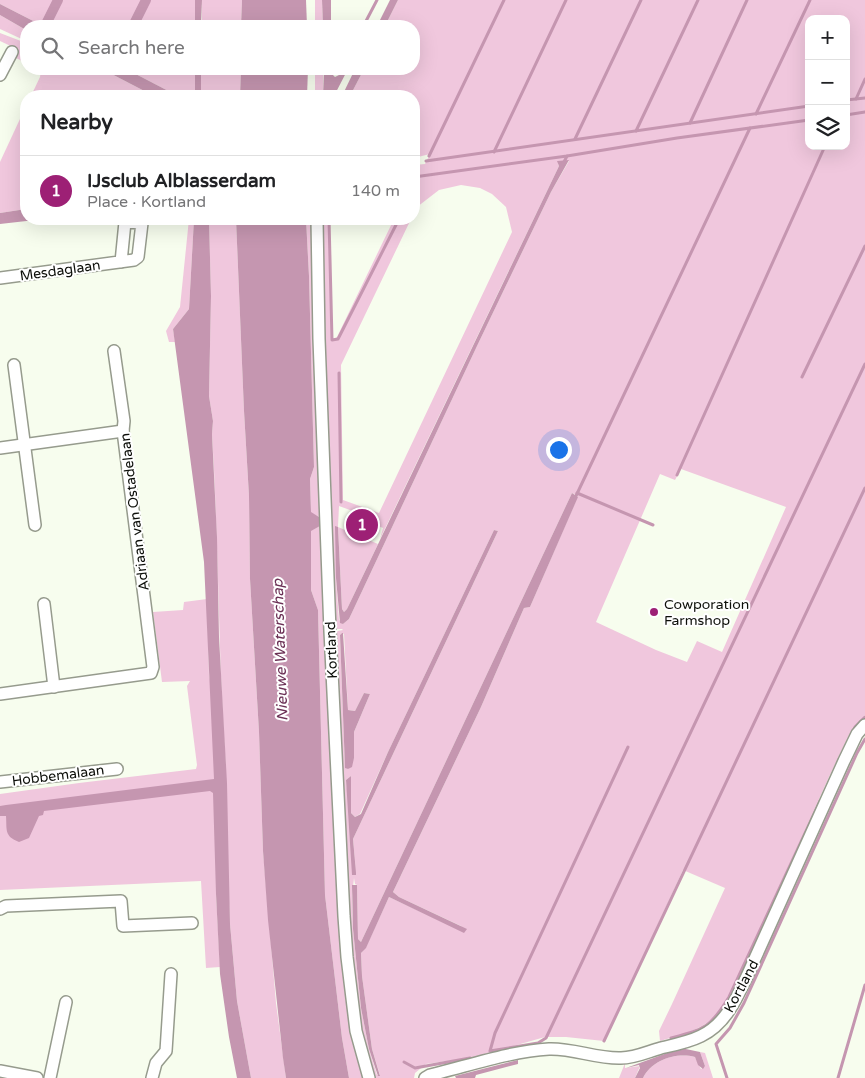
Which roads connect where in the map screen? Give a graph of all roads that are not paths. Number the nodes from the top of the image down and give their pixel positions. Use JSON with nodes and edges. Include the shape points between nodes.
{"nodes":[{"id":1,"x":12,"y":52,"type":"dead end"},
{"id":2,"x":0,"y":76,"type":"edge"},
{"id":3,"x":317,"y":225,"type":"edge"},
{"id":4,"x":120,"y":262,"type":"dead end"},
{"id":5,"x":0,"y":278,"type":"edge"},
{"id":6,"x":114,"y":351,"type":"dead end"},
{"id":7,"x":14,"y":364,"type":"dead end"},
{"id":8,"x":123,"y":431,"type":"junction"},
{"id":9,"x":24,"y":444,"type":"junction"},
{"id":10,"x":0,"y":448,"type":"edge"},
{"id":11,"x":35,"y":525,"type":"dead end"},
{"id":12,"x":44,"y":604,"type":"dead end"},
{"id":13,"x":54,"y":686,"type":"junction"},
{"id":14,"x":0,"y":694,"type":"edge"},
{"id":15,"x":865,"y":725,"type":"edge"},
{"id":16,"x":117,"y":768,"type":"dead end"},
{"id":17,"x":0,"y":782,"type":"edge"},
{"id":18,"x":0,"y":909,"type":"edge"},
{"id":19,"x":192,"y":923,"type":"dead end"},
{"id":20,"x":171,"y":974,"type":"dead end"},
{"id":21,"x":66,"y":1002,"type":"dead end"},
{"id":22,"x":0,"y":1071,"type":"edge"},
{"id":23,"x":37,"y":1078,"type":"edge"},
{"id":24,"x":50,"y":1078,"type":"edge"},
{"id":25,"x":152,"y":1078,"type":"edge"},
{"id":26,"x":369,"y":1078,"type":"edge"},
{"id":27,"x":425,"y":1078,"type":"edge"}],
"edges":[{"from":1,"to":2,"type":"street"},
{"from":3,"to":26,"type":"street","name":"Kortland","via":[[330,631],[344,916],[356,1031]]},
{"from":4,"to":5,"type":"street","name":"Mesdaglaan"},
{"from":6,"to":8,"type":"street","name":"Adriaan van Ostadelaan"},
{"from":7,"to":9,"type":"street"},
{"from":8,"to":9,"type":"street"},
{"from":8,"to":13,"type":"street","name":"Adriaan van Ostadelaan","via":[[153,667],[151,673]]},
{"from":9,"to":10,"type":"street"},
{"from":9,"to":11,"type":"street"},
{"from":12,"to":13,"type":"street"},
{"from":13,"to":14,"type":"street"},
{"from":15,"to":27,"type":"street","name":"Kortland","via":[[844,761],[732,1006],[712,1030],[700,1037],[636,1057],[620,1059],[549,1049],[520,1053]]},
{"from":16,"to":17,"type":"street","name":"Hobbemalaan"},
{"from":18,"to":19,"type":"street","via":[[6,906],[121,901],[123,926]]},
{"from":20,"to":25,"type":"street","via":[[166,1051],[156,1063]]},
{"from":21,"to":24,"type":"street"},
{"from":22,"to":23,"type":"street"}]}
